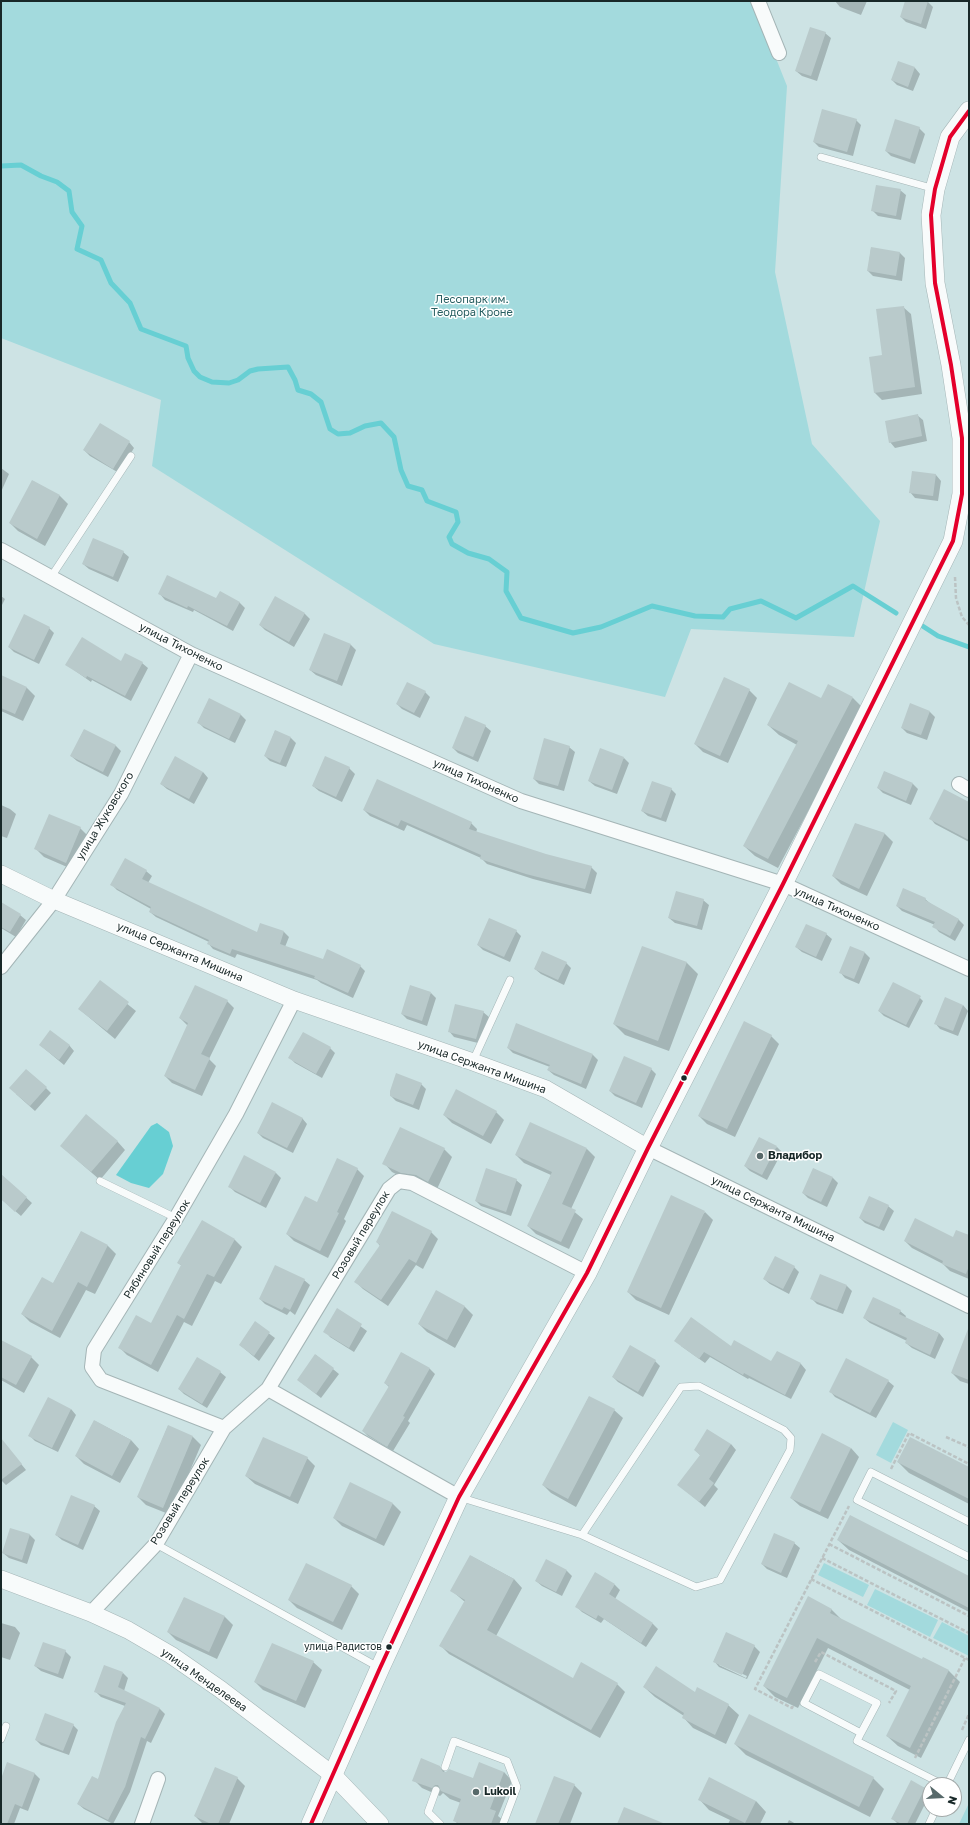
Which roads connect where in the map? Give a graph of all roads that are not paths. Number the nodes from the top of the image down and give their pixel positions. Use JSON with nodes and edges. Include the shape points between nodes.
{"nodes":[{"id":1,"x":758,"y":1,"type":"edge"},
{"id":2,"x":779,"y":53,"type":"dead end"},
{"id":3,"x":969,"y":111,"type":"edge"},
{"id":4,"x":821,"y":157,"type":"dead end"},
{"id":5,"x":936,"y":189,"type":"junction"},
{"id":6,"x":966,"y":437,"type":"edge"},
{"id":7,"x":131,"y":456,"type":"dead end"},
{"id":8,"x":1,"y":550,"type":"edge"},
{"id":9,"x":51,"y":578,"type":"junction"},
{"id":10,"x":190,"y":654,"type":"junction"},
{"id":11,"x":1,"y":874,"type":"edge"},
{"id":12,"x":783,"y":884,"type":"junction"},
{"id":13,"x":54,"y":900,"type":"junction"},
{"id":14,"x":1,"y":967,"type":"edge"},
{"id":15,"x":969,"y":969,"type":"edge"},
{"id":16,"x":510,"y":980,"type":"dead end"},
{"id":17,"x":294,"y":1000,"type":"junction"},
{"id":18,"x":473,"y":1062,"type":"junction"},
{"id":19,"x":648,"y":1148,"type":"junction"},
{"id":20,"x":100,"y":1181,"type":"dead end"},
{"id":21,"x":176,"y":1218,"type":"junction"},
{"id":22,"x":587,"y":1273,"type":"junction"},
{"id":23,"x":969,"y":1306,"type":"edge"},
{"id":24,"x":268,"y":1389,"type":"junction"},
{"id":25,"x":224,"y":1428,"type":"junction"},
{"id":26,"x":459,"y":1497,"type":"junction"},
{"id":27,"x":969,"y":1522,"type":"edge"},
{"id":28,"x":582,"y":1535,"type":"junction"},
{"id":29,"x":156,"y":1544,"type":"junction"},
{"id":30,"x":969,"y":1557,"type":"edge"},
{"id":31,"x":1,"y":1579,"type":"edge"},
{"id":32,"x":92,"y":1613,"type":"junction"},
{"id":33,"x":380,"y":1668,"type":"junction"},
{"id":34,"x":6,"y":1726,"type":"dead end"},
{"id":35,"x":861,"y":1733,"type":"junction"},
{"id":36,"x":1,"y":1739,"type":"edge"},
{"id":37,"x":969,"y":1740,"type":"edge"},
{"id":38,"x":445,"y":1768,"type":"dead end"},
{"id":39,"x":333,"y":1775,"type":"junction"},
{"id":40,"x":930,"y":1777,"type":"edge"},
{"id":41,"x":950,"y":1777,"type":"edge"},
{"id":42,"x":158,"y":1779,"type":"dead end"},
{"id":43,"x":436,"y":1790,"type":"dead end"},
{"id":44,"x":314,"y":1818,"type":"edge"},
{"id":45,"x":142,"y":1824,"type":"edge"},
{"id":46,"x":380,"y":1824,"type":"edge"},
{"id":47,"x":440,"y":1824,"type":"edge"},
{"id":48,"x":504,"y":1824,"type":"edge"}],
"edges":[{"from":1,"to":2,"type":"street"},
{"from":3,"to":5,"type":"main road","via":[[950,138]]},
{"from":4,"to":5,"type":"lane"},
{"from":5,"to":6,"type":"main road","via":[[931,215],[935,283]]},
{"from":6,"to":12,"type":"main road","via":[[962,494],[953,541]]},
{"from":7,"to":9,"type":"lane"},
{"from":8,"to":9,"type":"street","name":"улица Тихоненко"},
{"from":9,"to":10,"type":"street","name":"улица Тихоненко"},
{"from":10,"to":12,"type":"street","name":"улица Тихоненко","via":[[521,801]]},
{"from":10,"to":13,"type":"street","name":"улица Жуковского","via":[[121,794]]},
{"from":11,"to":13,"type":"street","name":"улица Сержанта Мишина"},
{"from":12,"to":15,"type":"street","name":"улица Тихоненко"},
{"from":12,"to":19,"type":"main road"},
{"from":13,"to":14,"type":"street","name":"улица Жуковского"},
{"from":13,"to":17,"type":"street","name":"улица Сержанта Мишина"},
{"from":16,"to":18,"type":"lane"},
{"from":17,"to":18,"type":"street","name":"улица Сержанта Мишина"},
{"from":17,"to":21,"type":"street","name":"Рябиновый переулок","via":[[236,1114]]},
{"from":18,"to":19,"type":"street","name":"улица Сержанта Мишина","via":[[546,1089]]},
{"from":19,"to":22,"type":"main road"},
{"from":19,"to":23,"type":"street","name":"улица Сержанта Мишина"},
{"from":20,"to":21,"type":"lane"},
{"from":21,"to":25,"type":"street","name":"Рябиновый переулок","via":[[94,1350],[92,1367],[101,1380]]},
{"from":22,"to":24,"type":"street","name":"Розовый переулок","via":[[412,1183],[399,1181],[389,1189]]},
{"from":22,"to":26,"type":"main road"},
{"from":24,"to":25,"type":"street","name":"Розовый переулок"},
{"from":24,"to":26,"type":"street"},
{"from":25,"to":29,"type":"street","name":"Розовый переулок"},
{"from":26,"to":28,"type":"lane"},
{"from":26,"to":33,"type":"main road"},
{"from":27,"to":30,"type":"lane","via":[[871,1472],[857,1500]]},
{"from":28,"to":28,"type":"lane","via":[[696,1587],[720,1580],[790,1450],[791,1438],[784,1430],[699,1386],[681,1387]]},
{"from":29,"to":32,"type":"street","name":"Розовый переулок"},
{"from":29,"to":33,"type":"lane"},
{"from":31,"to":32,"type":"street","name":"улица Менделеева"},
{"from":32,"to":39,"type":"street","name":"улица Менделеева","via":[[171,1655]]},
{"from":33,"to":39,"type":"main road"},
{"from":34,"to":36,"type":"lane"},
{"from":35,"to":35,"type":"lane","via":[[877,1703],[819,1674],[804,1703]]},
{"from":35,"to":40,"type":"lane","via":[[857,1741]]},
{"from":37,"to":41,"type":"lane"},
{"from":38,"to":48,"type":"lane","via":[[454,1742],[507,1761],[517,1787]]},
{"from":39,"to":44,"type":"main road"},
{"from":39,"to":46,"type":"street","name":"улица Менделеева"},
{"from":42,"to":45,"type":"street"},
{"from":43,"to":47,"type":"lane","via":[[428,1812]]}]}
